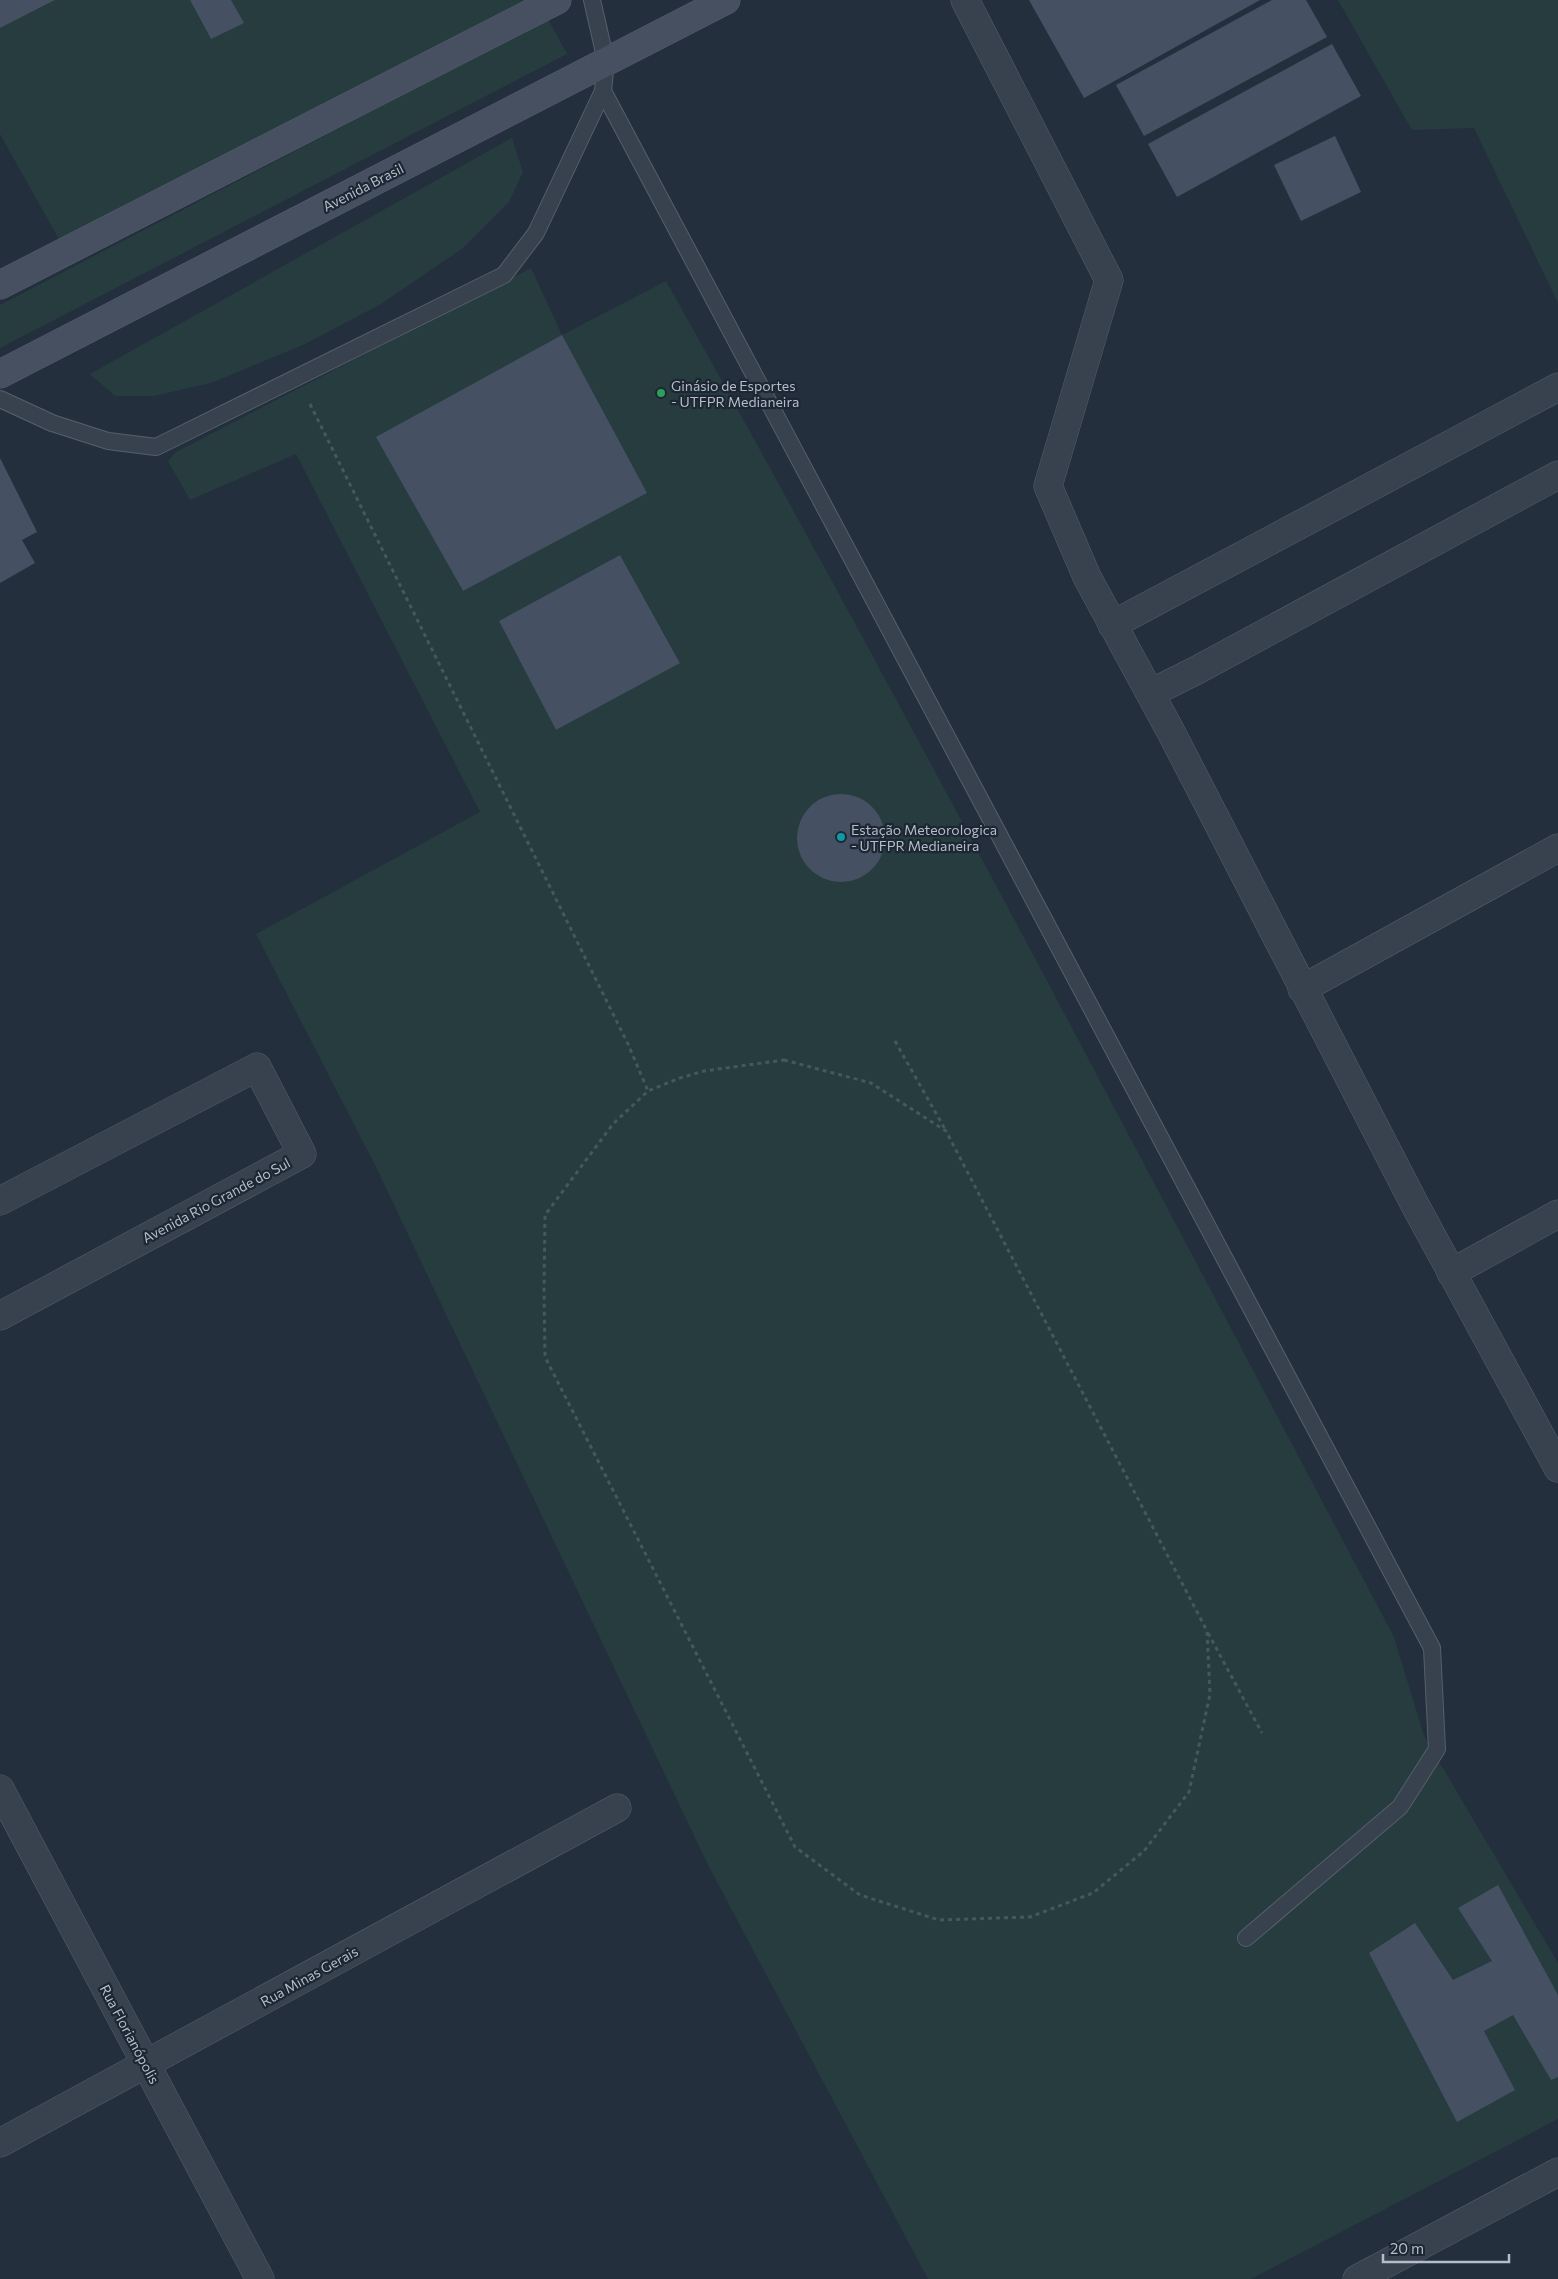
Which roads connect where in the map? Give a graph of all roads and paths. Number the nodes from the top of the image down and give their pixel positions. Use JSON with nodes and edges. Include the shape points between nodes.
{"nodes":[{"id":1,"x":557,"y":0,"type":"edge"},
{"id":2,"x":592,"y":0,"type":"edge"},
{"id":3,"x":726,"y":0,"type":"edge"},
{"id":4,"x":965,"y":0,"type":"edge"},
{"id":5,"x":606,"y":61,"type":"junction"},
{"id":6,"x":603,"y":91,"type":"junction"},
{"id":7,"x":0,"y":285,"type":"edge"},
{"id":8,"x":0,"y":374,"type":"edge"},
{"id":9,"x":297,"y":377,"type":"junction"},
{"id":10,"x":1558,"y":387,"type":"edge"},
{"id":11,"x":0,"y":399,"type":"edge"},
{"id":12,"x":1558,"y":475,"type":"edge"},
{"id":13,"x":1112,"y":625,"type":"junction"},
{"id":14,"x":1150,"y":693,"type":"junction"},
{"id":15,"x":1558,"y":848,"type":"edge"},
{"id":16,"x":1302,"y":989,"type":"junction"},
{"id":17,"x":895,"y":1041,"type":"dead end"},
{"id":18,"x":648,"y":1091,"type":"junction"},
{"id":19,"x":946,"y":1131,"type":"junction"},
{"id":20,"x":0,"y":1201,"type":"edge"},
{"id":21,"x":1558,"y":1214,"type":"edge"},
{"id":22,"x":1451,"y":1273,"type":"junction"},
{"id":23,"x":0,"y":1316,"type":"edge"},
{"id":24,"x":1558,"y":1468,"type":"edge"},
{"id":25,"x":1207,"y":1630,"type":"junction"},
{"id":26,"x":1262,"y":1733,"type":"dead end"},
{"id":27,"x":0,"y":1789,"type":"edge"},
{"id":28,"x":617,"y":1808,"type":"dead end"},
{"id":29,"x":1246,"y":1938,"type":"dead end"},
{"id":30,"x":146,"y":2064,"type":"junction"},
{"id":31,"x":0,"y":2143,"type":"edge"},
{"id":32,"x":1558,"y":2172,"type":"edge"},
{"id":33,"x":260,"y":2279,"type":"edge"},
{"id":34,"x":1357,"y":2279,"type":"edge"}],
"edges":[{"from":1,"to":7,"type":"street"},
{"from":2,"to":5,"type":"lane"},
{"from":3,"to":5,"type":"street","name":"Avenida Brasil"},
{"from":4,"to":13,"type":"street","via":[[1109,280],[1048,486],[1087,577]]},
{"from":5,"to":6,"type":"lane"},
{"from":5,"to":8,"type":"street","name":"Avenida Brasil"},
{"from":6,"to":9,"type":"lane","via":[[536,233],[504,274]]},
{"from":6,"to":29,"type":"lane","via":[[1432,1648],[1437,1749],[1400,1806]]},
{"from":9,"to":11,"type":"lane","via":[[156,447],[108,441],[52,423]]},
{"from":9,"to":18,"type":"path","via":[[628,1044]]},
{"from":10,"to":13,"type":"street"},
{"from":12,"to":14,"type":"street"},
{"from":13,"to":14,"type":"street"},
{"from":14,"to":16,"type":"street"},
{"from":15,"to":16,"type":"street"},
{"from":16,"to":22,"type":"street"},
{"from":17,"to":19,"type":"path"},
{"from":18,"to":19,"type":"path","via":[[704,1071],[784,1060],[871,1083]]},
{"from":18,"to":25,"type":"path","via":[[613,1124],[545,1215],[545,1357],[795,1847],[860,1895],[939,1920],[1030,1917],[1093,1893],[1144,1851],[1189,1792],[1210,1694]]},
{"from":19,"to":25,"type":"path"},
{"from":20,"to":23,"type":"street","name":"Avenida Rio Grande do Sul","via":[[257,1067],[302,1154]]},
{"from":21,"to":22,"type":"street"},
{"from":22,"to":24,"type":"street"},
{"from":25,"to":26,"type":"path"},
{"from":27,"to":30,"type":"street","name":"Rua Florianópolis"},
{"from":28,"to":30,"type":"street","name":"Rua Minas Gerais"},
{"from":30,"to":31,"type":"street","name":"Rua Minas Gerais"},
{"from":30,"to":33,"type":"street","name":"Rua Florianópolis"},
{"from":32,"to":34,"type":"street"}]}
